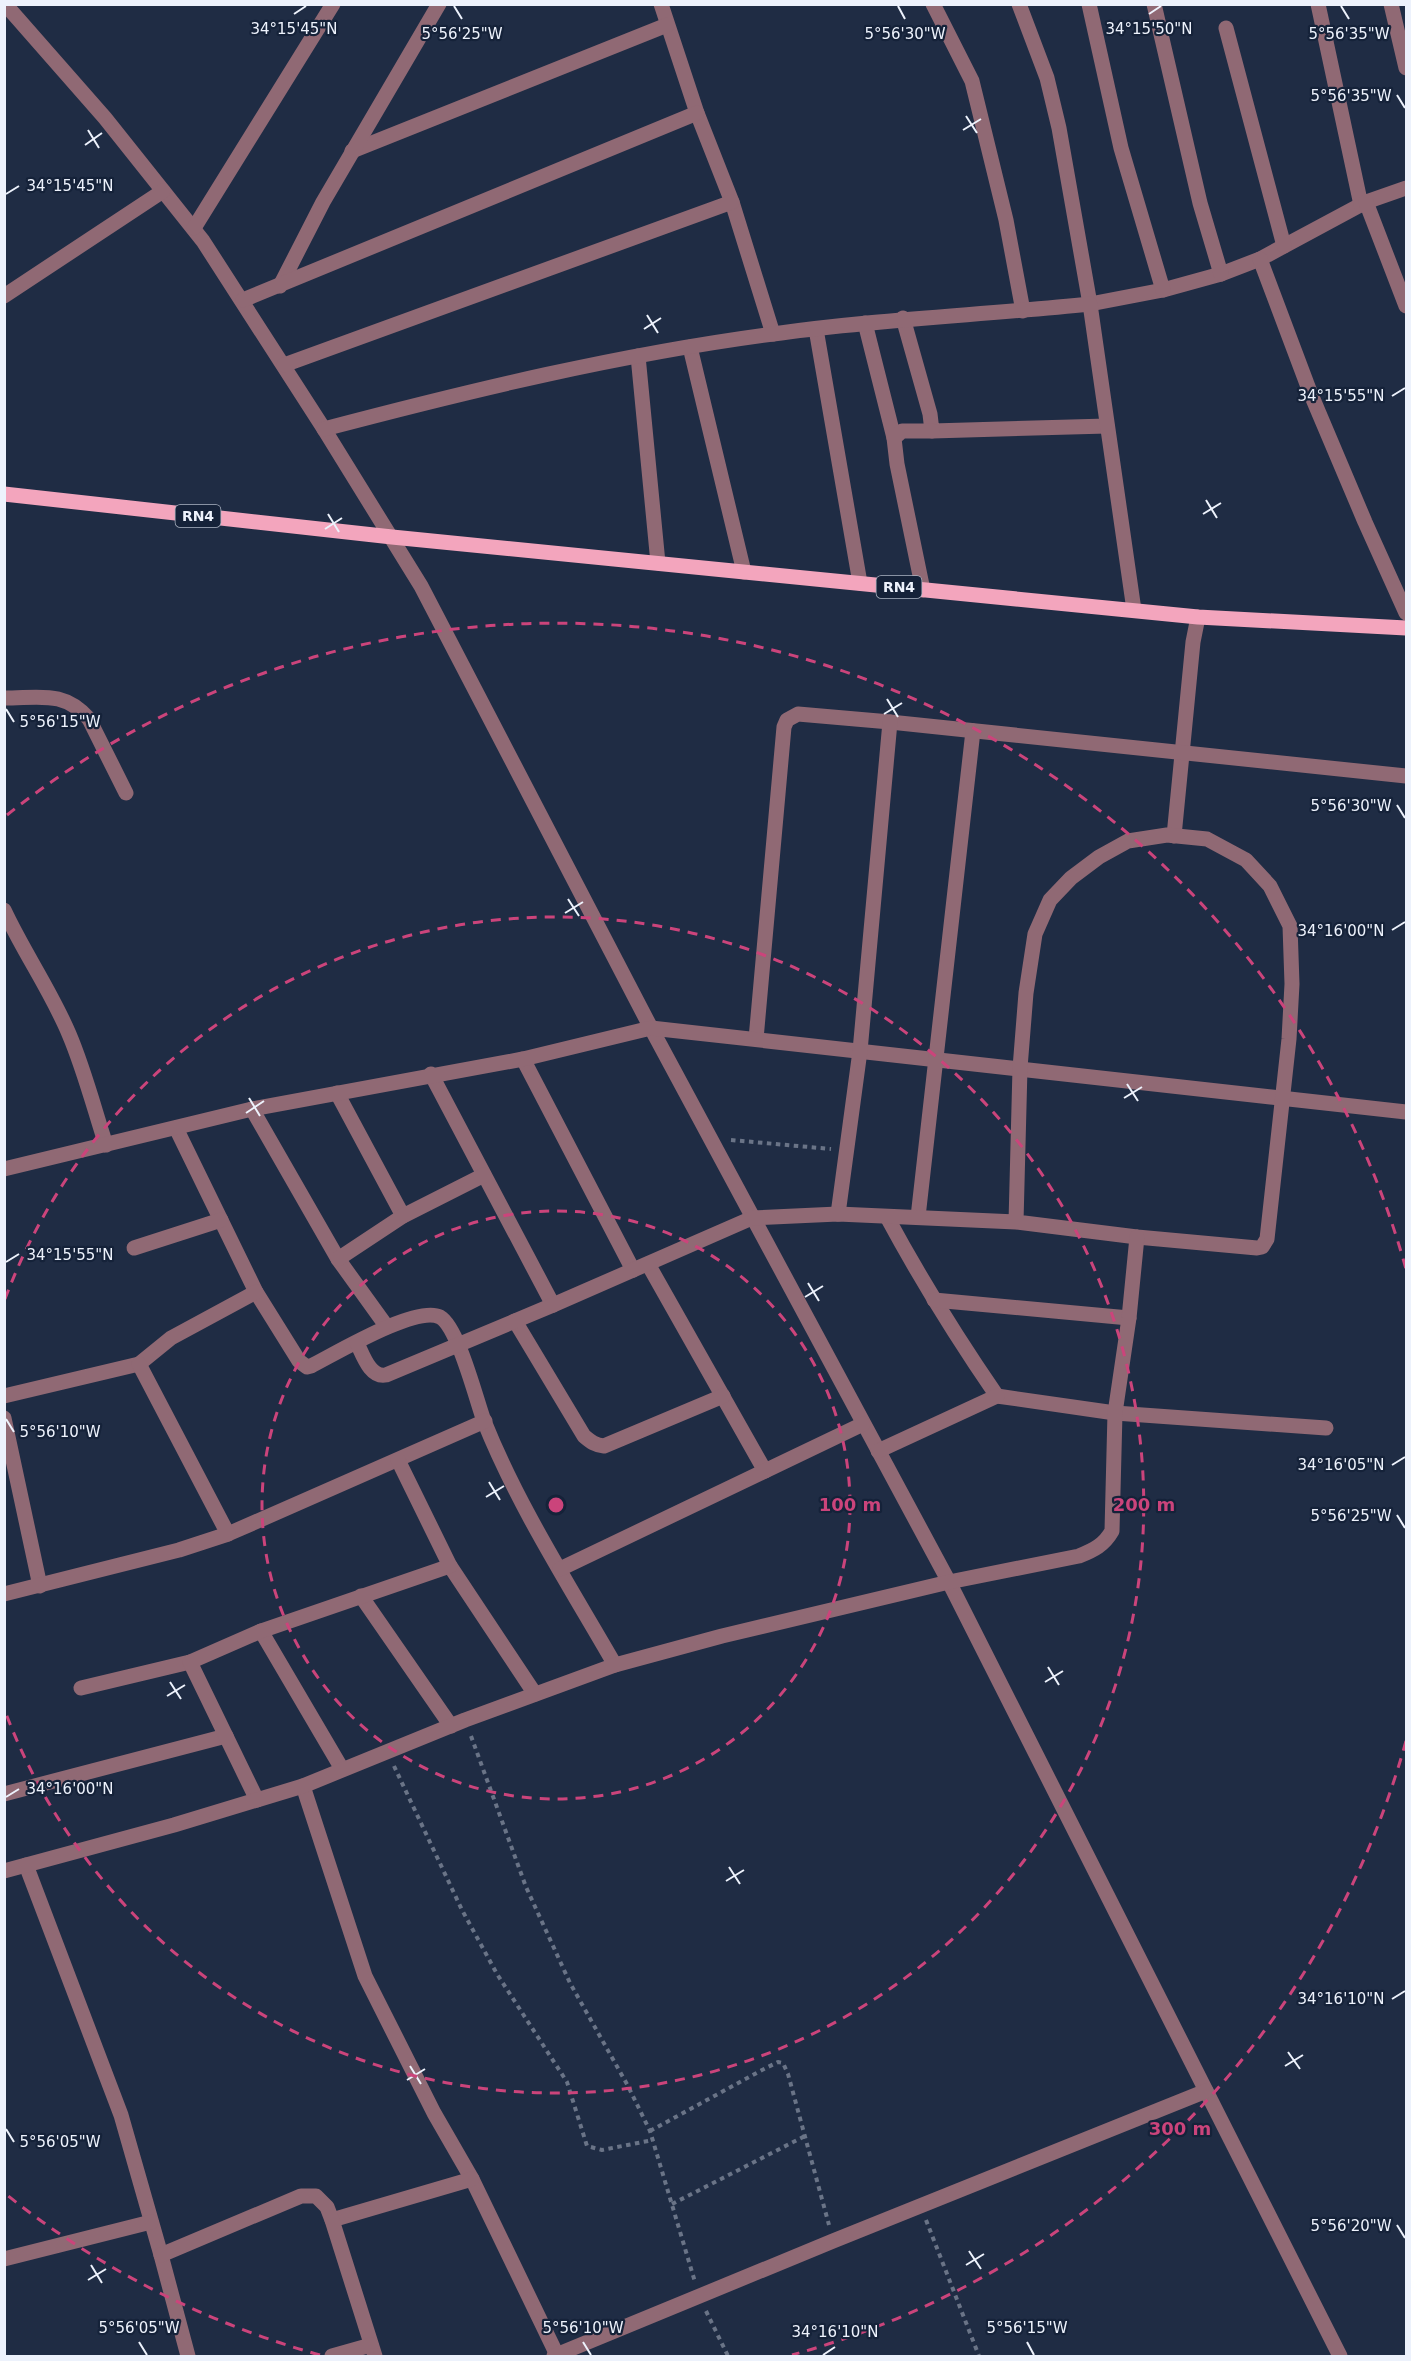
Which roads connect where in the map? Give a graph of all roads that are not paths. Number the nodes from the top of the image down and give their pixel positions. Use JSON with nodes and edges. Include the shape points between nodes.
{"nodes":[{"id":1,"x":5,"y":4,"type":"edge"},
{"id":2,"x":333,"y":4,"type":"edge"},
{"id":3,"x":439,"y":4,"type":"edge"},
{"id":4,"x":661,"y":4,"type":"edge"},
{"id":5,"x":933,"y":4,"type":"edge"},
{"id":6,"x":1019,"y":4,"type":"edge"},
{"id":7,"x":1089,"y":4,"type":"edge"},
{"id":8,"x":1154,"y":4,"type":"edge"},
{"id":9,"x":1318,"y":4,"type":"edge"},
{"id":10,"x":1391,"y":4,"type":"edge"},
{"id":11,"x":667,"y":25,"type":"junction"},
{"id":12,"x":1226,"y":28,"type":"dead end"},
{"id":13,"x":1407,"y":68,"type":"edge"},
{"id":14,"x":697,"y":112,"type":"junction"},
{"id":15,"x":352,"y":151,"type":"junction"},
{"id":16,"x":1407,"y":188,"type":"edge"},
{"id":17,"x":163,"y":190,"type":"junction"},
{"id":18,"x":732,"y":202,"type":"junction"},
{"id":19,"x":1364,"y":204,"type":"junction"},
{"id":20,"x":194,"y":228,"type":"junction"},
{"id":21,"x":1284,"y":246,"type":"junction"},
{"id":22,"x":1260,"y":259,"type":"junction"},
{"id":23,"x":1221,"y":274,"type":"junction"},
{"id":24,"x":280,"y":286,"type":"junction"},
{"id":25,"x":1163,"y":290,"type":"junction"},
{"id":26,"x":4,"y":296,"type":"edge"},
{"id":27,"x":243,"y":300,"type":"junction"},
{"id":28,"x":1090,"y":304,"type":"junction"},
{"id":29,"x":1407,"y":306,"type":"edge"},
{"id":30,"x":1023,"y":311,"type":"junction"},
{"id":31,"x":903,"y":318,"type":"junction"},
{"id":32,"x":865,"y":323,"type":"junction"},
{"id":33,"x":816,"y":328,"type":"junction"},
{"id":34,"x":773,"y":334,"type":"junction"},
{"id":35,"x":690,"y":347,"type":"junction"},
{"id":36,"x":638,"y":356,"type":"junction"},
{"id":37,"x":284,"y":365,"type":"junction"},
{"id":38,"x":1107,"y":426,"type":"junction"},
{"id":39,"x":324,"y":429,"type":"junction"},
{"id":40,"x":932,"y":431,"type":"junction"},
{"id":41,"x":894,"y":438,"type":"junction"},
{"id":42,"x":4,"y":494,"type":"edge"},
{"id":43,"x":392,"y":537,"type":"junction"},
{"id":44,"x":658,"y":563,"type":"junction"},
{"id":45,"x":744,"y":572,"type":"junction"},
{"id":46,"x":860,"y":583,"type":"junction"},
{"id":47,"x":923,"y":590,"type":"junction"},
{"id":48,"x":1134,"y":610,"type":"junction"},
{"id":49,"x":1407,"y":613,"type":"edge"},
{"id":50,"x":1198,"y":617,"type":"junction"},
{"id":51,"x":1407,"y":628,"type":"edge"},
{"id":52,"x":4,"y":698,"type":"edge"},
{"id":53,"x":890,"y":722,"type":"junction"},
{"id":54,"x":973,"y":731,"type":"junction"},
{"id":55,"x":1182,"y":752,"type":"junction"},
{"id":56,"x":1407,"y":776,"type":"edge"},
{"id":57,"x":126,"y":793,"type":"dead end"},
{"id":58,"x":1174,"y":836,"type":"junction"},
{"id":59,"x":4,"y":910,"type":"edge"},
{"id":60,"x":651,"y":1028,"type":"junction"},
{"id":61,"x":756,"y":1039,"type":"junction"},
{"id":62,"x":860,"y":1051,"type":"junction"},
{"id":63,"x":523,"y":1059,"type":"junction"},
{"id":64,"x":937,"y":1060,"type":"junction"},
{"id":65,"x":1020,"y":1068,"type":"junction"},
{"id":66,"x":431,"y":1074,"type":"junction"},
{"id":67,"x":337,"y":1092,"type":"junction"},
{"id":68,"x":1281,"y":1098,"type":"junction"},
{"id":69,"x":252,"y":1109,"type":"junction"},
{"id":70,"x":1407,"y":1112,"type":"edge"},
{"id":71,"x":176,"y":1128,"type":"junction"},
{"id":72,"x":106,"y":1144,"type":"junction"},
{"id":73,"x":4,"y":1169,"type":"edge"},
{"id":74,"x":484,"y":1175,"type":"junction"},
{"id":75,"x":838,"y":1214,"type":"junction"},
{"id":76,"x":403,"y":1216,"type":"junction"},
{"id":77,"x":886,"y":1216,"type":"junction"},
{"id":78,"x":918,"y":1217,"type":"junction"},
{"id":79,"x":752,"y":1218,"type":"junction"},
{"id":80,"x":221,"y":1220,"type":"junction"},
{"id":81,"x":1016,"y":1222,"type":"junction"},
{"id":82,"x":1137,"y":1237,"type":"junction"},
{"id":83,"x":134,"y":1248,"type":"dead end"},
{"id":84,"x":338,"y":1259,"type":"junction"},
{"id":85,"x":648,"y":1264,"type":"junction"},
{"id":86,"x":633,"y":1270,"type":"junction"},
{"id":87,"x":256,"y":1292,"type":"junction"},
{"id":88,"x":934,"y":1300,"type":"junction"},
{"id":89,"x":553,"y":1305,"type":"junction"},
{"id":90,"x":1129,"y":1318,"type":"junction"},
{"id":91,"x":515,"y":1321,"type":"junction"},
{"id":92,"x":387,"y":1327,"type":"junction"},
{"id":93,"x":357,"y":1343,"type":"junction"},
{"id":94,"x":459,"y":1344,"type":"junction"},
{"id":95,"x":139,"y":1364,"type":"junction"},
{"id":96,"x":4,"y":1396,"type":"edge"},
{"id":97,"x":723,"y":1396,"type":"junction"},
{"id":98,"x":997,"y":1396,"type":"junction"},
{"id":99,"x":1115,"y":1413,"type":"junction"},
{"id":100,"x":4,"y":1418,"type":"edge"},
{"id":101,"x":485,"y":1421,"type":"junction"},
{"id":102,"x":863,"y":1424,"type":"junction"},
{"id":103,"x":1326,"y":1428,"type":"dead end"},
{"id":104,"x":878,"y":1451,"type":"junction"},
{"id":105,"x":398,"y":1460,"type":"junction"},
{"id":106,"x":765,"y":1471,"type":"junction"},
{"id":107,"x":228,"y":1534,"type":"junction"},
{"id":108,"x":450,"y":1566,"type":"junction"},
{"id":109,"x":560,"y":1569,"type":"junction"},
{"id":110,"x":949,"y":1582,"type":"junction"},
{"id":111,"x":40,"y":1586,"type":"junction"},
{"id":112,"x":4,"y":1594,"type":"edge"},
{"id":113,"x":360,"y":1596,"type":"junction"},
{"id":114,"x":261,"y":1631,"type":"junction"},
{"id":115,"x":190,"y":1662,"type":"junction"},
{"id":116,"x":615,"y":1665,"type":"junction"},
{"id":117,"x":81,"y":1688,"type":"dead end"},
{"id":118,"x":535,"y":1694,"type":"junction"},
{"id":119,"x":458,"y":1723,"type":"junction"},
{"id":120,"x":226,"y":1736,"type":"junction"},
{"id":121,"x":342,"y":1769,"type":"junction"},
{"id":122,"x":303,"y":1786,"type":"junction"},
{"id":123,"x":4,"y":1794,"type":"edge"},
{"id":124,"x":257,"y":1800,"type":"junction"},
{"id":125,"x":26,"y":1865,"type":"junction"},
{"id":126,"x":4,"y":1871,"type":"edge"},
{"id":127,"x":1206,"y":2091,"type":"junction"},
{"id":128,"x":472,"y":2178,"type":"junction"},
{"id":129,"x":332,"y":2220,"type":"junction"},
{"id":130,"x":151,"y":2222,"type":"junction"},
{"id":131,"x":161,"y":2255,"type":"junction"},
{"id":132,"x":4,"y":2259,"type":"edge"},
{"id":133,"x":373,"y":2350,"type":"edge"},
{"id":134,"x":188,"y":2356,"type":"edge"},
{"id":135,"x":332,"y":2356,"type":"edge"},
{"id":136,"x":556,"y":2356,"type":"edge"},
{"id":137,"x":1340,"y":2356,"type":"edge"}],
"edges":[{"from":1,"to":17,"type":"street"},
{"from":2,"to":20,"type":"street"},
{"from":3,"to":15,"type":"street"},
{"from":4,"to":11,"type":"street"},
{"from":5,"to":30,"type":"street","via":[[972,81],[980,108]]},
{"from":6,"to":28,"type":"street","via":[[1047,78],[1059,128]]},
{"from":7,"to":25,"type":"street","via":[[1121,148]]},
{"from":8,"to":23,"type":"street","via":[[1200,203]]},
{"from":9,"to":19,"type":"street"},
{"from":10,"to":13,"type":"street"},
{"from":11,"to":14,"type":"street"},
{"from":11,"to":15,"type":"street"},
{"from":12,"to":21,"type":"street"},
{"from":14,"to":18,"type":"street"},
{"from":14,"to":24,"type":"street"},
{"from":15,"to":24,"type":"street"},
{"from":16,"to":19,"type":"street"},
{"from":17,"to":20,"type":"street"},
{"from":17,"to":26,"type":"street"},
{"from":18,"to":34,"type":"street"},
{"from":18,"to":37,"type":"street"},
{"from":19,"to":21,"type":"street"},
{"from":19,"to":29,"type":"street"},
{"from":20,"to":27,"type":"street"},
{"from":21,"to":22,"type":"street"},
{"from":22,"to":23,"type":"street"},
{"from":22,"to":49,"type":"street","via":[[1310,392]]},
{"from":23,"to":25,"type":"street"},
{"from":24,"to":27,"type":"street"},
{"from":25,"to":28,"type":"street"},
{"from":27,"to":37,"type":"street"},
{"from":28,"to":30,"type":"street"},
{"from":28,"to":38,"type":"street"},
{"from":30,"to":31,"type":"street"},
{"from":31,"to":32,"type":"street"},
{"from":31,"to":40,"type":"street"},
{"from":32,"to":33,"type":"street"},
{"from":32,"to":41,"type":"street"},
{"from":33,"to":34,"type":"street"},
{"from":33,"to":46,"type":"street"},
{"from":34,"to":35,"type":"street"},
{"from":35,"to":36,"type":"street"},
{"from":35,"to":45,"type":"street"},
{"from":36,"to":39,"type":"street","via":[[461,393]]},
{"from":36,"to":44,"type":"street"},
{"from":37,"to":39,"type":"street"},
{"from":38,"to":40,"type":"street"},
{"from":38,"to":48,"type":"street"},
{"from":39,"to":43,"type":"street"},
{"from":40,"to":41,"type":"street","via":[[902,431]]},
{"from":41,"to":47,"type":"street"},
{"from":42,"to":43,"type":"main road","number":"RN4"},
{"from":43,"to":44,"type":"main road","number":"RN4"},
{"from":43,"to":60,"type":"street"},
{"from":44,"to":45,"type":"main road","number":"RN4"},
{"from":45,"to":46,"type":"main road","number":"RN4"},
{"from":46,"to":47,"type":"main road","number":"RN4"},
{"from":47,"to":48,"type":"main road","number":"RN4"},
{"from":48,"to":50,"type":"main road","number":"RN4"},
{"from":50,"to":51,"type":"main road","number":"RN4"},
{"from":50,"to":55,"type":"street"},
{"from":52,"to":57,"type":"street","via":[[57,697],[81,709]]},
{"from":53,"to":54,"type":"street"},
{"from":53,"to":61,"type":"street","via":[[798,714],[787,720],[784,727]]},
{"from":53,"to":62,"type":"street"},
{"from":54,"to":55,"type":"street"},
{"from":54,"to":64,"type":"street"},
{"from":55,"to":56,"type":"street"},
{"from":55,"to":58,"type":"street"},
{"from":58,"to":65,"type":"street","via":[[1128,841],[1071,878],[1050,900],[1035,934]]},
{"from":58,"to":68,"type":"street","via":[[1207,839],[1246,860],[1270,886],[1290,926],[1290,1028]]},
{"from":59,"to":72,"type":"street","via":[[70,1035]]},
{"from":60,"to":61,"type":"street"},
{"from":60,"to":63,"type":"street"},
{"from":60,"to":79,"type":"street"},
{"from":61,"to":62,"type":"street"},
{"from":62,"to":64,"type":"street"},
{"from":62,"to":75,"type":"street"},
{"from":63,"to":66,"type":"street"},
{"from":63,"to":86,"type":"street"},
{"from":64,"to":65,"type":"street"},
{"from":64,"to":78,"type":"street"},
{"from":65,"to":68,"type":"street"},
{"from":65,"to":81,"type":"street"},
{"from":66,"to":67,"type":"street"},
{"from":66,"to":74,"type":"street"},
{"from":67,"to":69,"type":"street"},
{"from":67,"to":76,"type":"street"},
{"from":68,"to":70,"type":"street"},
{"from":68,"to":82,"type":"street","via":[[1267,1239],[1262,1247]]},
{"from":69,"to":71,"type":"street"},
{"from":69,"to":84,"type":"street"},
{"from":71,"to":72,"type":"street"},
{"from":71,"to":80,"type":"street"},
{"from":72,"to":73,"type":"street"},
{"from":74,"to":76,"type":"street"},
{"from":74,"to":89,"type":"street"},
{"from":75,"to":77,"type":"street"},
{"from":75,"to":79,"type":"street"},
{"from":76,"to":84,"type":"street"},
{"from":77,"to":78,"type":"street"},
{"from":77,"to":88,"type":"street"},
{"from":78,"to":81,"type":"street"},
{"from":79,"to":85,"type":"street"},
{"from":79,"to":102,"type":"street"},
{"from":80,"to":83,"type":"street"},
{"from":80,"to":87,"type":"street"},
{"from":81,"to":82,"type":"street"},
{"from":82,"to":90,"type":"street"},
{"from":84,"to":92,"type":"street"},
{"from":85,"to":86,"type":"street"},
{"from":85,"to":97,"type":"street"},
{"from":86,"to":89,"type":"street"},
{"from":87,"to":93,"type":"street","via":[[298,1361],[307,1367]]},
{"from":87,"to":95,"type":"street","via":[[171,1338]]},
{"from":88,"to":90,"type":"street"},
{"from":88,"to":98,"type":"street"},
{"from":89,"to":91,"type":"street"},
{"from":90,"to":99,"type":"street"},
{"from":91,"to":94,"type":"street"},
{"from":91,"to":97,"type":"street","via":[[591,1443],[604,1446]]},
{"from":92,"to":93,"type":"street"},
{"from":92,"to":94,"type":"street","via":[[419,1315],[440,1317]]},
{"from":93,"to":94,"type":"street","via":[[373,1372],[380,1376]]},
{"from":94,"to":101,"type":"street"},
{"from":95,"to":96,"type":"street"},
{"from":95,"to":107,"type":"street"},
{"from":97,"to":106,"type":"street"},
{"from":98,"to":99,"type":"street"},
{"from":98,"to":104,"type":"street"},
{"from":99,"to":103,"type":"street"},
{"from":99,"to":110,"type":"street","via":[[1112,1531],[1106,1542],[1079,1556]]},
{"from":100,"to":111,"type":"street"},
{"from":101,"to":105,"type":"street"},
{"from":101,"to":109,"type":"street","via":[[505,1468]]},
{"from":102,"to":104,"type":"street"},
{"from":102,"to":106,"type":"street"},
{"from":104,"to":110,"type":"street"},
{"from":105,"to":107,"type":"street"},
{"from":105,"to":108,"type":"street"},
{"from":106,"to":109,"type":"street"},
{"from":107,"to":111,"type":"street"},
{"from":108,"to":113,"type":"street"},
{"from":108,"to":118,"type":"street"},
{"from":109,"to":116,"type":"street"},
{"from":110,"to":116,"type":"street"},
{"from":110,"to":127,"type":"street"},
{"from":111,"to":112,"type":"street"},
{"from":113,"to":114,"type":"street"},
{"from":113,"to":119,"type":"street"},
{"from":114,"to":115,"type":"street"},
{"from":114,"to":121,"type":"street"},
{"from":115,"to":117,"type":"street"},
{"from":115,"to":120,"type":"street"},
{"from":116,"to":118,"type":"street"},
{"from":118,"to":119,"type":"street"},
{"from":119,"to":121,"type":"street"},
{"from":120,"to":123,"type":"street"},
{"from":120,"to":124,"type":"street"},
{"from":121,"to":122,"type":"street"},
{"from":122,"to":124,"type":"street"},
{"from":122,"to":128,"type":"street","via":[[365,1976],[434,2113]]},
{"from":124,"to":125,"type":"street"},
{"from":125,"to":126,"type":"street"},
{"from":125,"to":130,"type":"street","via":[[120,2115]]},
{"from":127,"to":136,"type":"street"},
{"from":127,"to":137,"type":"street"},
{"from":128,"to":129,"type":"street"},
{"from":128,"to":136,"type":"street"},
{"from":129,"to":131,"type":"street","via":[[316,2196],[301,2196]]},
{"from":129,"to":133,"type":"street"},
{"from":130,"to":131,"type":"street"},
{"from":130,"to":132,"type":"street"},
{"from":131,"to":134,"type":"street"},
{"from":133,"to":135,"type":"street"}]}
